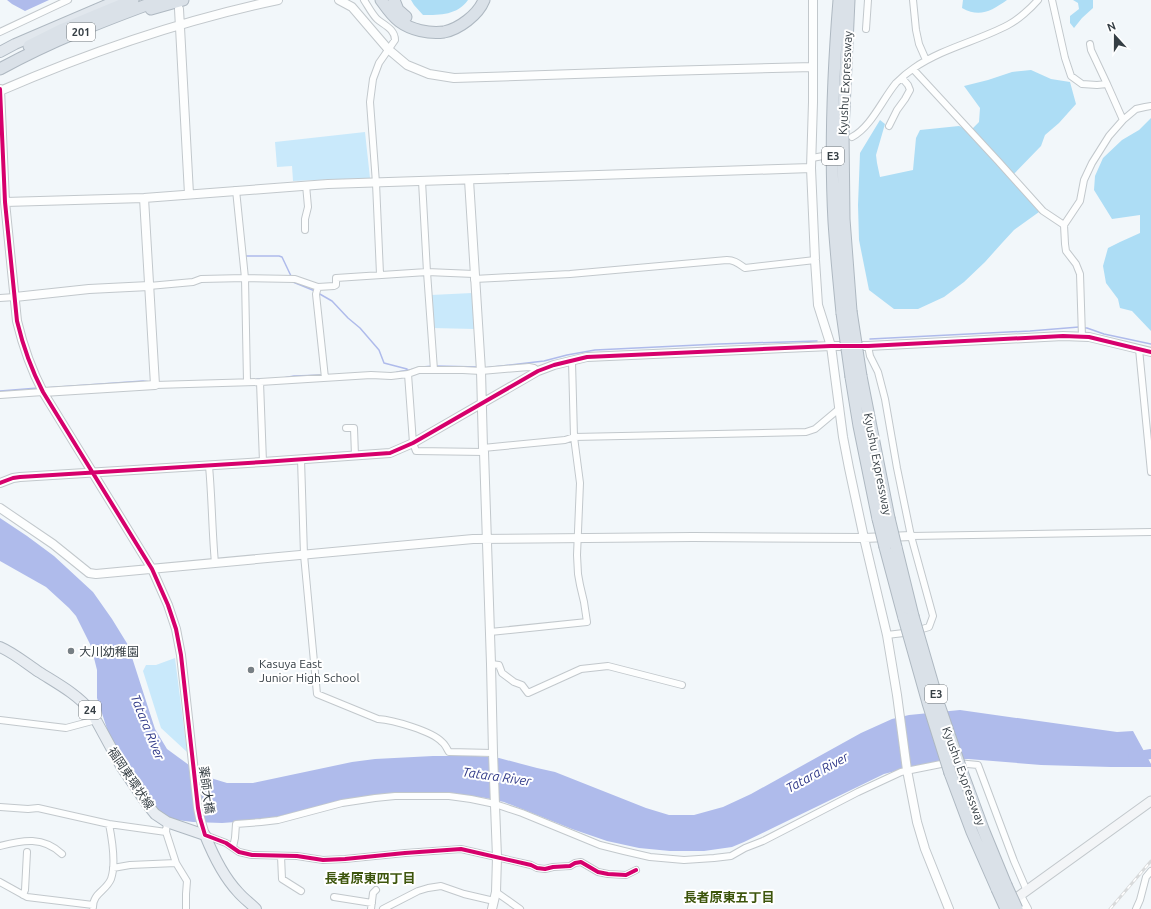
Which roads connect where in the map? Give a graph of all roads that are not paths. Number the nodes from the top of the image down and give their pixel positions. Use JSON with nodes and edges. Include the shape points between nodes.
{"nodes":[{"id":1,"x":68,"y":0,"type":"edge"},
{"id":2,"x":118,"y":0,"type":"edge"},
{"id":3,"x":134,"y":0,"type":"edge"},
{"id":4,"x":160,"y":0,"type":"edge"},
{"id":5,"x":165,"y":0,"type":"edge"},
{"id":6,"x":278,"y":0,"type":"edge"},
{"id":7,"x":339,"y":0,"type":"edge"},
{"id":8,"x":364,"y":0,"type":"edge"},
{"id":9,"x":381,"y":0,"type":"edge"},
{"id":10,"x":394,"y":0,"type":"edge"},
{"id":11,"x":476,"y":0,"type":"edge"},
{"id":12,"x":484,"y":0,"type":"edge"},
{"id":13,"x":813,"y":0,"type":"edge"},
{"id":14,"x":836,"y":0,"type":"edge"},
{"id":15,"x":839,"y":0,"type":"edge"},
{"id":16,"x":849,"y":0,"type":"edge"},
{"id":17,"x":868,"y":0,"type":"edge"},
{"id":18,"x":913,"y":0,"type":"edge"},
{"id":19,"x":1038,"y":0,"type":"edge"},
{"id":20,"x":1052,"y":0,"type":"edge"},
{"id":21,"x":181,"y":4,"type":"edge"},
{"id":22,"x":128,"y":12,"type":"junction"},
{"id":23,"x":180,"y":24,"type":"junction"},
{"id":24,"x":866,"y":29,"type":"dead end"},
{"id":25,"x":0,"y":32,"type":"edge"},
{"id":26,"x":836,"y":40,"type":"junction"},
{"id":27,"x":1090,"y":44,"type":"dead end"},
{"id":28,"x":388,"y":49,"type":"junction"},
{"id":29,"x":0,"y":52,"type":"edge"},
{"id":30,"x":926,"y":60,"type":"junction"},
{"id":31,"x":0,"y":61,"type":"edge"},
{"id":32,"x":813,"y":67,"type":"junction"},
{"id":33,"x":0,"y":69,"type":"edge"},
{"id":34,"x":913,"y":69,"type":"junction"},
{"id":35,"x":0,"y":72,"type":"edge"},
{"id":36,"x":902,"y":78,"type":"junction"},
{"id":37,"x":1107,"y":84,"type":"junction"},
{"id":38,"x":0,"y":90,"type":"edge"},
{"id":39,"x":1151,"y":106,"type":"edge"},
{"id":40,"x":1123,"y":120,"type":"junction"},
{"id":41,"x":889,"y":126,"type":"dead end"},
{"id":42,"x":852,"y":137,"type":"dead end"},
{"id":43,"x":823,"y":156,"type":"dead end"},
{"id":44,"x":812,"y":158,"type":"junction"},
{"id":45,"x":811,"y":168,"type":"junction"},
{"id":46,"x":468,"y":180,"type":"junction"},
{"id":47,"x":422,"y":181,"type":"junction"},
{"id":48,"x":376,"y":183,"type":"junction"},
{"id":49,"x":306,"y":185,"type":"junction"},
{"id":50,"x":236,"y":190,"type":"junction"},
{"id":51,"x":189,"y":194,"type":"junction"},
{"id":52,"x":144,"y":198,"type":"junction"},
{"id":53,"x":3,"y":202,"type":"edge"},
{"id":54,"x":1064,"y":225,"type":"junction"},
{"id":55,"x":305,"y":230,"type":"dead end"},
{"id":56,"x":815,"y":260,"type":"junction"},
{"id":57,"x":427,"y":272,"type":"junction"},
{"id":58,"x":380,"y":274,"type":"junction"},
{"id":59,"x":474,"y":276,"type":"junction"},
{"id":60,"x":245,"y":278,"type":"junction"},
{"id":61,"x":149,"y":286,"type":"junction"},
{"id":62,"x":318,"y":287,"type":"junction"},
{"id":63,"x":15,"y":297,"type":"junction"},
{"id":64,"x":0,"y":298,"type":"edge"},
{"id":65,"x":846,"y":312,"type":"junction"},
{"id":66,"x":1082,"y":337,"type":"junction"},
{"id":67,"x":831,"y":346,"type":"junction"},
{"id":68,"x":868,"y":346,"type":"junction"},
{"id":69,"x":1139,"y":348,"type":"junction"},
{"id":70,"x":1151,"y":352,"type":"edge"},
{"id":71,"x":572,"y":360,"type":"junction"},
{"id":72,"x":434,"y":370,"type":"junction"},
{"id":73,"x":481,"y":371,"type":"junction"},
{"id":74,"x":538,"y":371,"type":"junction"},
{"id":75,"x":408,"y":374,"type":"junction"},
{"id":76,"x":856,"y":376,"type":"junction"},
{"id":77,"x":325,"y":378,"type":"junction"},
{"id":78,"x":247,"y":382,"type":"junction"},
{"id":79,"x":260,"y":382,"type":"junction"},
{"id":80,"x":155,"y":385,"type":"junction"},
{"id":81,"x":43,"y":392,"type":"junction"},
{"id":82,"x":0,"y":395,"type":"edge"},
{"id":83,"x":482,"y":404,"type":"junction"},
{"id":84,"x":840,"y":408,"type":"junction"},
{"id":85,"x":346,"y":428,"type":"dead end"},
{"id":86,"x":574,"y":436,"type":"junction"},
{"id":87,"x":413,"y":443,"type":"junction"},
{"id":88,"x":484,"y":450,"type":"junction"},
{"id":89,"x":355,"y":456,"type":"junction"},
{"id":90,"x":301,"y":459,"type":"junction"},
{"id":91,"x":264,"y":462,"type":"junction"},
{"id":92,"x":209,"y":466,"type":"junction"},
{"id":93,"x":1151,"y":472,"type":"edge"},
{"id":94,"x":94,"y":473,"type":"junction"},
{"id":95,"x":0,"y":483,"type":"edge"},
{"id":96,"x":0,"y":508,"type":"edge"},
{"id":97,"x":1151,"y":532,"type":"edge"},
{"id":98,"x":911,"y":536,"type":"junction"},
{"id":99,"x":579,"y":538,"type":"junction"},
{"id":100,"x":864,"y":538,"type":"junction"},
{"id":101,"x":487,"y":539,"type":"junction"},
{"id":102,"x":890,"y":547,"type":"junction"},
{"id":103,"x":304,"y":555,"type":"junction"},
{"id":104,"x":215,"y":563,"type":"junction"},
{"id":105,"x":152,"y":569,"type":"junction"},
{"id":106,"x":490,"y":632,"type":"junction"},
{"id":107,"x":887,"y":635,"type":"junction"},
{"id":108,"x":0,"y":648,"type":"edge"},
{"id":109,"x":491,"y":664,"type":"junction"},
{"id":110,"x":682,"y":685,"type":"dead end"},
{"id":111,"x":0,"y":720,"type":"edge"},
{"id":112,"x":96,"y":720,"type":"junction"},
{"id":113,"x":492,"y":753,"type":"junction"},
{"id":114,"x":907,"y":769,"type":"junction"},
{"id":115,"x":1151,"y":801,"type":"edge"},
{"id":116,"x":495,"y":804,"type":"junction"},
{"id":117,"x":0,"y":807,"type":"edge"},
{"id":118,"x":167,"y":822,"type":"junction"},
{"id":119,"x":109,"y":824,"type":"junction"},
{"id":120,"x":166,"y":832,"type":"junction"},
{"id":121,"x":205,"y":835,"type":"junction"},
{"id":122,"x":0,"y":846,"type":"edge"},
{"id":123,"x":232,"y":847,"type":"junction"},
{"id":124,"x":27,"y":852,"type":"dead end"},
{"id":125,"x":62,"y":854,"type":"dead end"},
{"id":126,"x":281,"y":856,"type":"junction"},
{"id":127,"x":497,"y":857,"type":"junction"},
{"id":128,"x":176,"y":863,"type":"junction"},
{"id":129,"x":113,"y":868,"type":"junction"},
{"id":130,"x":636,"y":870,"type":"dead end"},
{"id":131,"x":1151,"y":871,"type":"edge"},
{"id":132,"x":0,"y":882,"type":"edge"},
{"id":133,"x":1001,"y":887,"type":"junction"},
{"id":134,"x":376,"y":890,"type":"dead end"},
{"id":135,"x":301,"y":891,"type":"dead end"},
{"id":136,"x":496,"y":892,"type":"junction"},
{"id":137,"x":1024,"y":893,"type":"junction"},
{"id":138,"x":23,"y":895,"type":"junction"},
{"id":139,"x":334,"y":897,"type":"dead end"},
{"id":140,"x":493,"y":905,"type":"edge"},
{"id":141,"x":371,"y":906,"type":"edge"},
{"id":142,"x":93,"y":907,"type":"edge"},
{"id":143,"x":186,"y":909,"type":"edge"},
{"id":144,"x":256,"y":909,"type":"edge"},
{"id":145,"x":383,"y":909,"type":"edge"},
{"id":146,"x":520,"y":909,"type":"edge"},
{"id":147,"x":949,"y":909,"type":"edge"},
{"id":148,"x":1001,"y":909,"type":"edge"},
{"id":149,"x":1006,"y":909,"type":"edge"},
{"id":150,"x":1017,"y":909,"type":"edge"},
{"id":151,"x":1027,"y":909,"type":"edge"},
{"id":152,"x":1136,"y":909,"type":"edge"}],
"edges":[{"from":1,"to":25,"type":"street"},
{"from":2,"to":29,"type":"highway","number":"201"},
{"from":3,"to":31,"type":"highway","via":[[63,29]]},
{"from":4,"to":33,"type":"highway","via":[[89,26]]},
{"from":5,"to":22,"type":"highway","number":"201"},
{"from":6,"to":23,"type":"street"},
{"from":7,"to":28,"type":"street","via":[[352,7]]},
{"from":8,"to":28,"type":"street","via":[[395,36],[396,40]]},
{"from":9,"to":12,"type":"highway","via":[[399,21],[414,29],[444,32],[466,22],[477,12]]},
{"from":10,"to":11,"type":"highway","via":[[398,10],[407,18],[418,24],[432,26],[445,25],[456,20],[467,12]]},
{"from":13,"to":32,"type":"street"},
{"from":14,"to":26,"type":"highway"},
{"from":15,"to":26,"type":"highway","name":"Kyushu Expressway","number":"E3"},
{"from":16,"to":65,"type":"highway","name":"Kyushu Expressway","number":"E3","via":[[842,131]]},
{"from":17,"to":24,"type":"street"},
{"from":18,"to":30,"type":"street","via":[[919,44]]},
{"from":19,"to":30,"type":"street","via":[[1010,25]]},
{"from":20,"to":37,"type":"street","via":[[1071,76],[1082,84]]},
{"from":21,"to":22,"type":"highway","via":[[132,15]]},
{"from":21,"to":23,"type":"street"},
{"from":22,"to":35,"type":"highway","number":"201"},
{"from":23,"to":38,"type":"street","via":[[83,57]]},
{"from":23,"to":51,"type":"street"},
{"from":26,"to":65,"type":"highway","name":"Kyushu Expressway","number":"E3","via":[[833,173],[837,260]]},
{"from":27,"to":37,"type":"street"},
{"from":28,"to":32,"type":"street","via":[[407,65],[429,74],[454,78]]},
{"from":28,"to":48,"type":"street","via":[[373,79],[370,102]]},
{"from":30,"to":34,"type":"street"},
{"from":32,"to":44,"type":"street"},
{"from":34,"to":36,"type":"street"},
{"from":34,"to":54,"type":"street","via":[[1043,211]]},
{"from":36,"to":41,"type":"street","via":[[910,90]]},
{"from":36,"to":42,"type":"street","via":[[874,115]]},
{"from":37,"to":40,"type":"street"},
{"from":38,"to":53,"type":"street","name":"薬師大橋"},
{"from":39,"to":40,"type":"street","via":[[1136,109]]},
{"from":40,"to":54,"type":"street","via":[[1092,163],[1084,180],[1080,201]]},
{"from":43,"to":44,"type":"street"},
{"from":44,"to":45,"type":"street"},
{"from":45,"to":46,"type":"street"},
{"from":45,"to":56,"type":"street"},
{"from":46,"to":47,"type":"street"},
{"from":46,"to":59,"type":"street"},
{"from":47,"to":48,"type":"street"},
{"from":47,"to":57,"type":"street"},
{"from":48,"to":49,"type":"street"},
{"from":48,"to":58,"type":"street"},
{"from":49,"to":50,"type":"street"},
{"from":49,"to":55,"type":"street","via":[[308,207]]},
{"from":50,"to":51,"type":"street"},
{"from":50,"to":60,"type":"street"},
{"from":51,"to":52,"type":"street"},
{"from":52,"to":53,"type":"street"},
{"from":52,"to":61,"type":"street"},
{"from":53,"to":63,"type":"street","name":"薬師大橋"},
{"from":54,"to":66,"type":"street","via":[[1066,251],[1080,274]]},
{"from":56,"to":59,"type":"street","via":[[745,268],[737,262],[727,260],[570,274]]},
{"from":56,"to":67,"type":"street","via":[[818,306]]},
{"from":57,"to":58,"type":"street"},
{"from":57,"to":59,"type":"street"},
{"from":57,"to":72,"type":"street"},
{"from":58,"to":62,"type":"street","via":[[336,278],[334,286]]},
{"from":59,"to":73,"type":"street"},
{"from":60,"to":61,"type":"street","via":[[201,279]]},
{"from":60,"to":62,"type":"street","via":[[295,279]]},
{"from":60,"to":78,"type":"street"},
{"from":61,"to":63,"type":"street"},
{"from":61,"to":80,"type":"street"},
{"from":62,"to":77,"type":"street","via":[[316,294]]},
{"from":63,"to":64,"type":"street"},
{"from":63,"to":81,"type":"street","name":"薬師大橋","via":[[17,321],[22,338]]},
{"from":65,"to":76,"type":"highway","name":"Kyushu Expressway","number":"E3","bridge":true},
{"from":66,"to":68,"type":"street","via":[[1045,336]]},
{"from":66,"to":69,"type":"street"},
{"from":67,"to":68,"type":"street"},
{"from":67,"to":71,"type":"street","via":[[601,356]]},
{"from":67,"to":84,"type":"street"},
{"from":68,"to":98,"type":"street","via":[[885,399],[896,468]]},
{"from":69,"to":70,"type":"street"},
{"from":69,"to":93,"type":"street"},
{"from":71,"to":74,"type":"street"},
{"from":71,"to":86,"type":"street"},
{"from":72,"to":73,"type":"street"},
{"from":72,"to":75,"type":"street","via":[[419,370]]},
{"from":73,"to":74,"type":"street","via":[[529,367]]},
{"from":73,"to":83,"type":"street"},
{"from":74,"to":83,"type":"street"},
{"from":75,"to":77,"type":"street"},
{"from":75,"to":87,"type":"street"},
{"from":76,"to":102,"type":"highway","name":"Kyushu Expressway","number":"E3","bridge":true,"via":[[870,426],[889,518]]},
{"from":76,"to":102,"type":"highway","name":"Kyushu Expressway","number":"E3","bridge":true,"via":[[859,426],[878,519]]},
{"from":77,"to":79,"type":"street"},
{"from":78,"to":79,"type":"street"},
{"from":78,"to":80,"type":"street"},
{"from":79,"to":91,"type":"street"},
{"from":80,"to":81,"type":"street"},
{"from":81,"to":82,"type":"street"},
{"from":81,"to":94,"type":"street","name":"薬師大橋"},
{"from":83,"to":87,"type":"street"},
{"from":83,"to":88,"type":"street"},
{"from":84,"to":86,"type":"street","via":[[815,429],[806,432]]},
{"from":84,"to":100,"type":"street","via":[[843,437]]},
{"from":85,"to":89,"type":"street","via":[[354,428]]},
{"from":86,"to":88,"type":"street","via":[[565,440]]},
{"from":86,"to":99,"type":"street","via":[[580,483]]},
{"from":87,"to":88,"type":"street","via":[[416,451]]},
{"from":87,"to":89,"type":"street","via":[[390,453]]},
{"from":88,"to":101,"type":"street"},
{"from":89,"to":90,"type":"street"},
{"from":90,"to":91,"type":"street"},
{"from":90,"to":103,"type":"street"},
{"from":91,"to":92,"type":"street"},
{"from":92,"to":94,"type":"street"},
{"from":92,"to":104,"type":"street"},
{"from":94,"to":95,"type":"street","via":[[20,477]]},
{"from":94,"to":105,"type":"street","name":"薬師大橋"},
{"from":96,"to":105,"type":"street","via":[[53,544],[89,573]]},
{"from":97,"to":98,"type":"street"},
{"from":98,"to":100,"type":"street"},
{"from":98,"to":107,"type":"street","via":[[933,616],[929,627]]},
{"from":99,"to":100,"type":"street"},
{"from":99,"to":101,"type":"street"},
{"from":99,"to":106,"type":"street","via":[[578,574],[587,622]]},
{"from":100,"to":107,"type":"street"},
{"from":101,"to":103,"type":"street"},
{"from":101,"to":106,"type":"street"},
{"from":102,"to":133,"type":"highway","name":"Kyushu Expressway","number":"E3","bridge":true,"via":[[908,617],[938,702],[956,772],[983,829]]},
{"from":103,"to":104,"type":"street"},
{"from":103,"to":113,"type":"street","via":[[317,694],[378,719],[406,725],[433,735],[449,752]]},
{"from":104,"to":105,"type":"street"},
{"from":105,"to":121,"type":"street","name":"薬師大橋","via":[[168,605],[179,641],[198,808]]},
{"from":106,"to":109,"type":"street"},
{"from":107,"to":114,"type":"street"},
{"from":108,"to":112,"type":"main road","name":"福岡東環状線","number":"24","via":[[74,694]]},
{"from":109,"to":110,"type":"street","via":[[499,665],[502,673],[522,685],[528,693],[580,669],[608,666]]},
{"from":109,"to":113,"type":"street"},
{"from":111,"to":112,"type":"street","via":[[66,728]]},
{"from":112,"to":118,"type":"main road","name":"福岡東環状線","number":"24","via":[[136,789],[155,814]]},
{"from":113,"to":116,"type":"street"},
{"from":114,"to":116,"type":"street","via":[[731,856],[714,858],[684,860],[650,857],[600,846]]},
{"from":114,"to":137,"type":"street","via":[[941,764],[978,765]]},
{"from":114,"to":147,"type":"street","via":[[917,822]]},
{"from":115,"to":137,"type":"main road"},
{"from":116,"to":123,"type":"street","via":[[449,796],[395,796],[342,803],[278,820],[236,824]]},
{"from":116,"to":127,"type":"street"},
{"from":117,"to":119,"type":"street","via":[[38,808]]},
{"from":118,"to":120,"type":"street"},
{"from":118,"to":121,"type":"main road","name":"福岡東環状線","number":"24"},
{"from":119,"to":120,"type":"street"},
{"from":119,"to":129,"type":"street","via":[[113,843]]},
{"from":120,"to":128,"type":"street"},
{"from":121,"to":123,"type":"street","via":[[226,842]]},
{"from":121,"to":144,"type":"main road","via":[[226,876]]},
{"from":122,"to":125,"type":"street","via":[[17,841],[41,842],[54,847]]},
{"from":123,"to":126,"type":"street","via":[[239,852],[252,855]]},
{"from":124,"to":138,"type":"street"},
{"from":126,"to":127,"type":"street","via":[[323,860],[461,849]]},
{"from":126,"to":135,"type":"street","via":[[282,879]]},
{"from":127,"to":130,"type":"street","via":[[545,869],[580,862],[598,872],[608,874],[626,875]]},
{"from":127,"to":136,"type":"street"},
{"from":128,"to":129,"type":"street","via":[[130,864]]},
{"from":128,"to":143,"type":"street","via":[[187,881]]},
{"from":129,"to":142,"type":"street","via":[[111,880],[96,896]]},
{"from":131,"to":152,"type":"street","via":[[1146,877]]},
{"from":132,"to":138,"type":"street"},
{"from":133,"to":149,"type":"highway","name":"Kyushu Expressway","number":"E3","bridge":true},
{"from":133,"to":150,"type":"highway","name":"Kyushu Expressway","number":"E3","bridge":true},
{"from":134,"to":141,"type":"street"},
{"from":136,"to":140,"type":"street"},
{"from":136,"to":146,"type":"street"},
{"from":137,"to":148,"type":"main road"},
{"from":137,"to":151,"type":"street"},
{"from":138,"to":142,"type":"street"},
{"from":139,"to":141,"type":"street"},
{"from":140,"to":145,"type":"street","via":[[441,886],[418,891]]}]}
